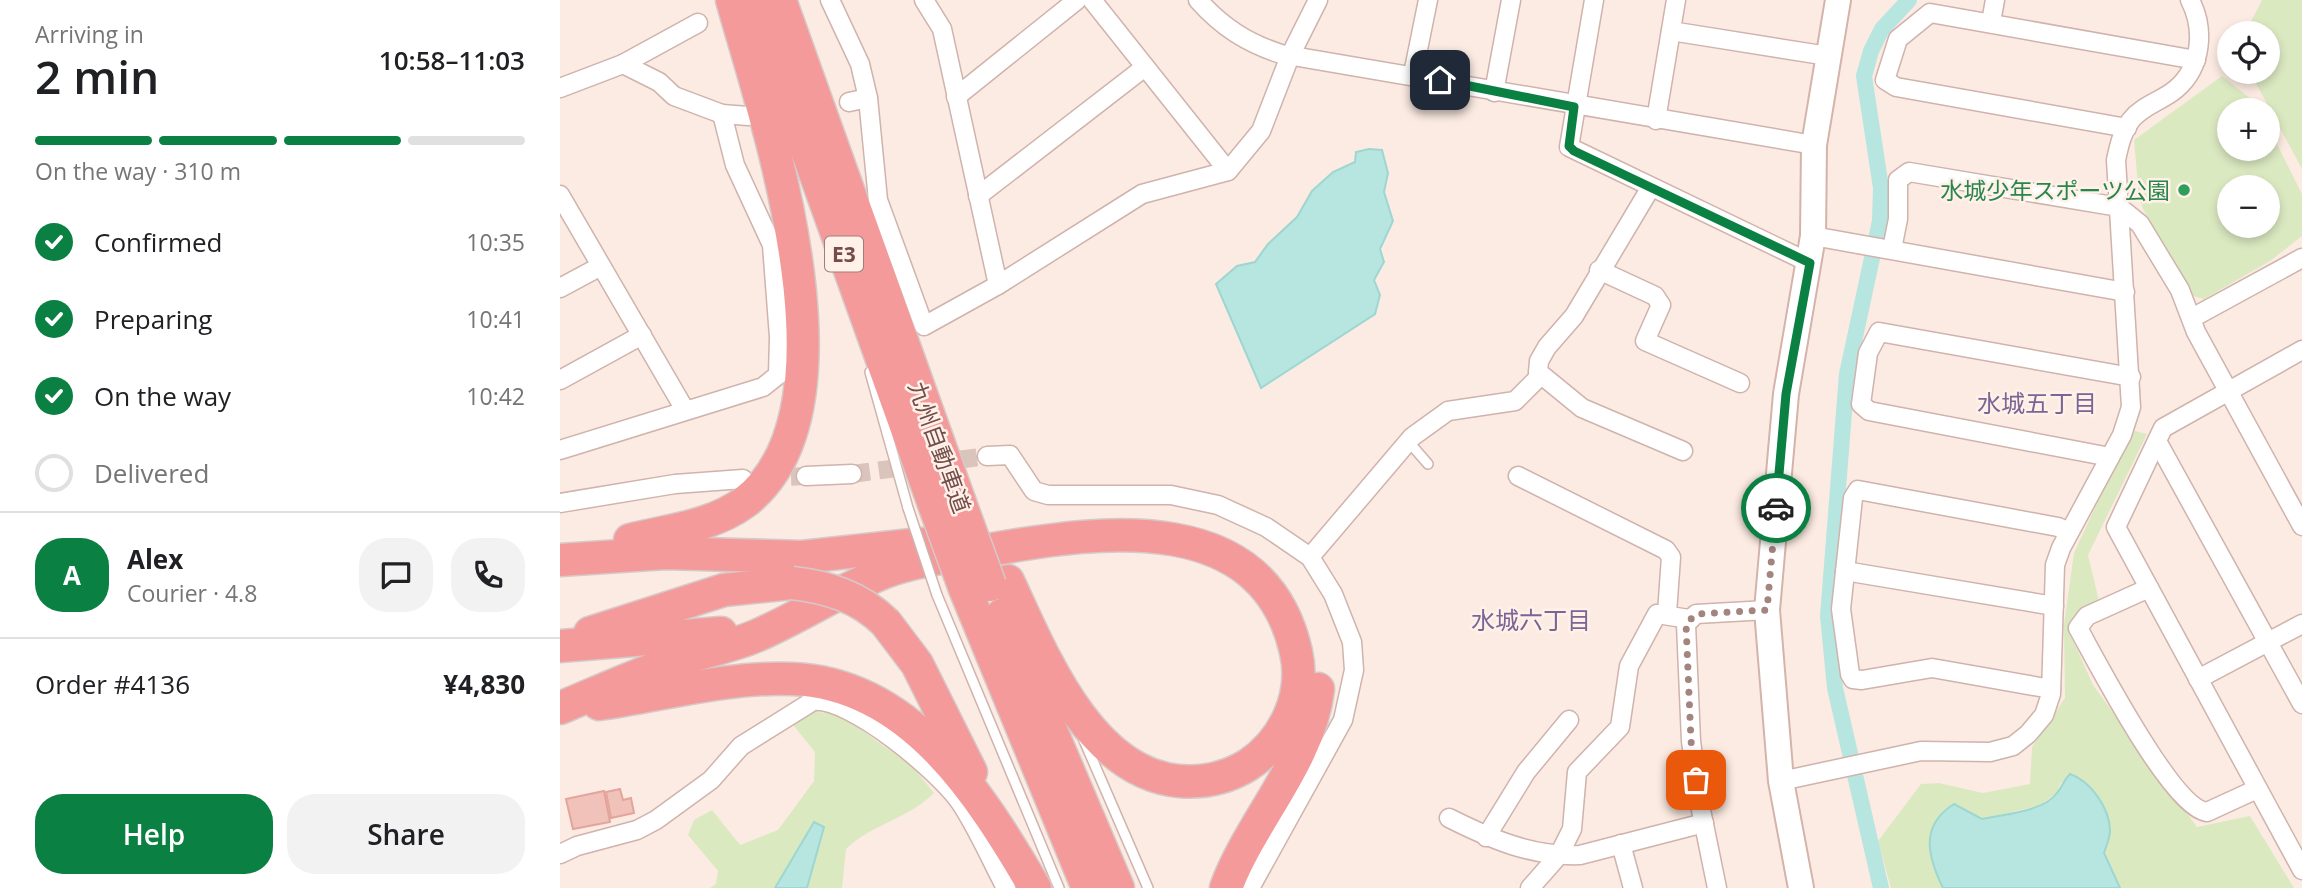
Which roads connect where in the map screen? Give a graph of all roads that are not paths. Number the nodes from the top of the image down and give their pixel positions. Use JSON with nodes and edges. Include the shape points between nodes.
{"nodes":[{"id":1,"x":732,"y":0,"type":"edge"},
{"id":2,"x":754,"y":0,"type":"edge"},
{"id":3,"x":780,"y":0,"type":"edge"},
{"id":4,"x":830,"y":0,"type":"edge"},
{"id":5,"x":926,"y":0,"type":"edge"},
{"id":6,"x":1077,"y":0,"type":"edge"},
{"id":7,"x":1092,"y":0,"type":"edge"},
{"id":8,"x":1198,"y":0,"type":"edge"},
{"id":9,"x":1318,"y":0,"type":"edge"},
{"id":10,"x":1428,"y":0,"type":"edge"},
{"id":11,"x":1511,"y":0,"type":"edge"},
{"id":12,"x":1594,"y":0,"type":"edge"},
{"id":13,"x":1676,"y":0,"type":"edge"},
{"id":14,"x":1838,"y":0,"type":"edge"},
{"id":15,"x":1995,"y":0,"type":"edge"},
{"id":16,"x":2190,"y":0,"type":"edge"},
{"id":17,"x":1991,"y":22,"type":"junction"},
{"id":18,"x":698,"y":23,"type":"dead end"},
{"id":19,"x":1671,"y":31,"type":"junction"},
{"id":20,"x":1290,"y":56,"type":"junction"},
{"id":21,"x":1829,"y":56,"type":"junction"},
{"id":22,"x":2196,"y":60,"type":"junction"},
{"id":23,"x":623,"y":64,"type":"junction"},
{"id":24,"x":1145,"y":67,"type":"junction"},
{"id":25,"x":1413,"y":75,"type":"junction"},
{"id":26,"x":560,"y":88,"type":"edge"},
{"id":27,"x":1494,"y":92,"type":"junction"},
{"id":28,"x":956,"y":97,"type":"junction"},
{"id":29,"x":868,"y":98,"type":"junction"},
{"id":30,"x":849,"y":102,"type":"dead end"},
{"id":31,"x":1574,"y":107,"type":"junction"},
{"id":32,"x":722,"y":114,"type":"junction"},
{"id":33,"x":748,"y":117,"type":"dead end"},
{"id":34,"x":1656,"y":120,"type":"junction"},
{"id":35,"x":2127,"y":128,"type":"junction"},
{"id":36,"x":1814,"y":145,"type":"junction"},
{"id":37,"x":1228,"y":171,"type":"junction"},
{"id":38,"x":819,"y":186,"type":"junction"},
{"id":39,"x":1651,"y":187,"type":"junction"},
{"id":40,"x":560,"y":195,"type":"edge"},
{"id":41,"x":978,"y":196,"type":"junction"},
{"id":42,"x":2119,"y":207,"type":"junction"},
{"id":43,"x":1813,"y":236,"type":"junction"},
{"id":44,"x":1892,"y":249,"type":"junction"},
{"id":45,"x":2302,"y":258,"type":"edge"},
{"id":46,"x":1810,"y":263,"type":"junction"},
{"id":47,"x":601,"y":266,"type":"junction"},
{"id":48,"x":1599,"y":270,"type":"junction"},
{"id":49,"x":998,"y":285,"type":"junction"},
{"id":50,"x":560,"y":288,"type":"edge"},
{"id":51,"x":2125,"y":292,"type":"junction"},
{"id":52,"x":2192,"y":318,"type":"junction"},
{"id":53,"x":856,"y":320,"type":"dead end"},
{"id":54,"x":642,"y":335,"type":"junction"},
{"id":55,"x":2300,"y":355,"type":"edge"},
{"id":56,"x":867,"y":360,"type":"dead end"},
{"id":57,"x":1541,"y":375,"type":"junction"},
{"id":58,"x":2131,"y":377,"type":"junction"},
{"id":59,"x":560,"y":380,"type":"edge"},
{"id":60,"x":1740,"y":383,"type":"dead end"},
{"id":61,"x":2228,"y":390,"type":"junction"},
{"id":62,"x":685,"y":410,"type":"junction"},
{"id":63,"x":1408,"y":440,"type":"junction"},
{"id":64,"x":2157,"y":441,"type":"junction"},
{"id":65,"x":560,"y":450,"type":"edge"},
{"id":66,"x":1683,"y":451,"type":"dead end"},
{"id":67,"x":987,"y":456,"type":"tunnel mouth"},
{"id":68,"x":2110,"y":457,"type":"junction"},
{"id":69,"x":1428,"y":464,"type":"dead end"},
{"id":70,"x":852,"y":474,"type":"tunnel mouth"},
{"id":71,"x":806,"y":476,"type":"tunnel mouth"},
{"id":72,"x":1518,"y":476,"type":"dead end"},
{"id":73,"x":743,"y":479,"type":"tunnel mouth"},
{"id":74,"x":560,"y":503,"type":"edge"},
{"id":75,"x":944,"y":503,"type":"junction"},
{"id":76,"x":2302,"y":526,"type":"edge"},
{"id":77,"x":2069,"y":532,"type":"junction"},
{"id":78,"x":1310,"y":557,"type":"junction"},
{"id":79,"x":560,"y":558,"type":"edge"},
{"id":80,"x":1845,"y":571,"type":"junction"},
{"id":81,"x":975,"y":587,"type":"junction"},
{"id":82,"x":2149,"y":588,"type":"junction"},
{"id":83,"x":802,"y":594,"type":"junction"},
{"id":84,"x":2054,"y":606,"type":"junction"},
{"id":85,"x":1767,"y":610,"type":"junction"},
{"id":86,"x":1667,"y":613,"type":"junction"},
{"id":87,"x":1689,"y":619,"type":"junction"},
{"id":88,"x":2302,"y":624,"type":"edge"},
{"id":89,"x":2269,"y":642,"type":"junction"},
{"id":90,"x":560,"y":645,"type":"edge"},
{"id":91,"x":2198,"y":679,"type":"junction"},
{"id":92,"x":2051,"y":689,"type":"junction"},
{"id":93,"x":1066,"y":694,"type":"junction"},
{"id":94,"x":2302,"y":704,"type":"edge"},
{"id":95,"x":560,"y":708,"type":"edge"},
{"id":96,"x":1569,"y":720,"type":"dead end"},
{"id":97,"x":1781,"y":781,"type":"junction"},
{"id":98,"x":2258,"y":789,"type":"junction"},
{"id":99,"x":1449,"y":818,"type":"dead end"},
{"id":100,"x":1704,"y":823,"type":"junction"},
{"id":101,"x":1486,"y":837,"type":"junction"},
{"id":102,"x":1009,"y":844,"type":"junction"},
{"id":103,"x":1621,"y":844,"type":"junction"},
{"id":104,"x":560,"y":854,"type":"edge"},
{"id":105,"x":1559,"y":855,"type":"junction"},
{"id":106,"x":2302,"y":870,"type":"edge"},
{"id":107,"x":1006,"y":888,"type":"edge"},
{"id":108,"x":1035,"y":888,"type":"edge"},
{"id":109,"x":1059,"y":888,"type":"edge"},
{"id":110,"x":1088,"y":888,"type":"edge"},
{"id":111,"x":1118,"y":888,"type":"edge"},
{"id":112,"x":1148,"y":888,"type":"edge"},
{"id":113,"x":1226,"y":888,"type":"edge"},
{"id":114,"x":1250,"y":888,"type":"edge"},
{"id":115,"x":1530,"y":888,"type":"edge"},
{"id":116,"x":1633,"y":888,"type":"edge"},
{"id":117,"x":1717,"y":888,"type":"edge"},
{"id":118,"x":1801,"y":888,"type":"edge"}],
"edges":[{"from":1,"to":79,"type":"highway","via":[[777,171],[800,290],[801,378],[788,442],[759,488],[729,512],[689,527]]},
{"from":2,"to":38,"type":"highway","name":"九州自動車道","number":"E3"},
{"from":3,"to":75,"type":"highway","name":"九州自動車道","number":"E3","via":[[858,215]]},
{"from":4,"to":29,"type":"street","via":[[860,64]]},
{"from":5,"to":28,"type":"street","via":[[942,29]]},
{"from":6,"to":28,"type":"street"},
{"from":7,"to":24,"type":"street"},
{"from":8,"to":20,"type":"street","via":[[1230,31]]},
{"from":9,"to":20,"type":"street"},
{"from":10,"to":25,"type":"street"},
{"from":11,"to":27,"type":"street"},
{"from":12,"to":31,"type":"street"},
{"from":13,"to":19,"type":"street"},
{"from":14,"to":21,"type":"street"},
{"from":15,"to":17,"type":"street"},
{"from":16,"to":22,"type":"street","via":[[2199,29]]},
{"from":17,"to":22,"type":"street"},
{"from":17,"to":35,"type":"street","via":[[1925,14],[1898,39],[1887,84]]},
{"from":18,"to":23,"type":"street"},
{"from":19,"to":21,"type":"street"},
{"from":19,"to":34,"type":"street"},
{"from":20,"to":25,"type":"street"},
{"from":20,"to":37,"type":"street","via":[[1261,131]]},
{"from":21,"to":36,"type":"street"},
{"from":22,"to":35,"type":"street","via":[[2175,90],[2146,107]]},
{"from":23,"to":26,"type":"street"},
{"from":23,"to":32,"type":"street","via":[[659,82],[674,96]]},
{"from":24,"to":37,"type":"street"},
{"from":24,"to":41,"type":"street"},
{"from":25,"to":27,"type":"street"},
{"from":27,"to":31,"type":"street"},
{"from":28,"to":41,"type":"street"},
{"from":29,"to":30,"type":"street"},
{"from":29,"to":49,"type":"street","via":[[878,200],[924,326]]},
{"from":31,"to":34,"type":"street"},
{"from":31,"to":39,"type":"street","via":[[1569,146]]},
{"from":32,"to":33,"type":"street"},
{"from":32,"to":62,"type":"street","via":[[735,165],[772,245],[778,375],[763,387]]},
{"from":34,"to":36,"type":"street"},
{"from":35,"to":42,"type":"street","via":[[2116,160]]},
{"from":36,"to":43,"type":"street"},
{"from":37,"to":49,"type":"street","via":[[1142,194]]},
{"from":38,"to":53,"type":"lane"},
{"from":38,"to":75,"type":"highway","name":"九州自動車道","number":"E3"},
{"from":39,"to":46,"type":"street"},
{"from":39,"to":48,"type":"street"},
{"from":40,"to":47,"type":"street"},
{"from":41,"to":49,"type":"street"},
{"from":42,"to":44,"type":"street","via":[[1909,172],[1898,180]]},
{"from":42,"to":51,"type":"street"},
{"from":42,"to":52,"type":"street","via":[[2140,224]]},
{"from":43,"to":44,"type":"street"},
{"from":43,"to":46,"type":"street"},
{"from":44,"to":51,"type":"street"},
{"from":45,"to":52,"type":"street"},
{"from":46,"to":85,"type":"street","via":[[1786,394]]},
{"from":47,"to":50,"type":"street"},
{"from":47,"to":54,"type":"street"},
{"from":48,"to":57,"type":"street","via":[[1574,316],[1539,361]]},
{"from":48,"to":60,"type":"street","via":[[1655,296],[1661,305],[1645,341]]},
{"from":51,"to":58,"type":"street"},
{"from":52,"to":61,"type":"street"},
{"from":54,"to":59,"type":"street"},
{"from":54,"to":62,"type":"street"},
{"from":55,"to":61,"type":"street"},
{"from":56,"to":75,"type":"lane"},
{"from":57,"to":63,"type":"street","via":[[1515,401],[1448,411]]},
{"from":57,"to":66,"type":"street","via":[[1582,408]]},
{"from":58,"to":68,"type":"street","via":[[2130,407]]},
{"from":58,"to":68,"type":"street","via":[[1879,332],[1868,354],[1861,404],[1869,411]]},
{"from":61,"to":64,"type":"street","via":[[2167,425]]},
{"from":61,"to":76,"type":"street"},
{"from":62,"to":65,"type":"street"},
{"from":63,"to":69,"type":"lane"},
{"from":63,"to":78,"type":"street"},
{"from":64,"to":82,"type":"street","via":[[2116,527]]},
{"from":64,"to":89,"type":"street"},
{"from":67,"to":78,"type":"street","via":[[1010,455],[1027,483],[1041,494],[1171,495],[1219,505],[1266,527]]},
{"from":68,"to":77,"type":"street"},
{"from":70,"to":71,"type":"street"},
{"from":72,"to":86,"type":"street","via":[[1666,550],[1671,557]]},
{"from":73,"to":74,"type":"street","via":[[675,484]]},
{"from":75,"to":81,"type":"highway","name":"九州自動車道","number":"E3","bridge":true},
{"from":75,"to":81,"type":"lane","bridge":true},
{"from":77,"to":80,"type":"street","via":[[1858,490],[1853,498]]},
{"from":77,"to":84,"type":"street","via":[[2055,565]]},
{"from":78,"to":114,"type":"street","via":[[1345,621],[1354,670],[1343,720]]},
{"from":79,"to":113,"type":"highway","via":[[666,553],[832,556],[1107,516],[1180,521],[1222,534],[1259,557],[1290,590],[1311,629],[1319,672],[1314,715],[1305,739]]},
{"from":80,"to":84,"type":"street"},
{"from":80,"to":92,"type":"street","via":[[1842,625],[1853,679],[1932,668]]},
{"from":81,"to":93,"type":"highway"},
{"from":81,"to":109,"type":"lane"},
{"from":81,"to":110,"type":"highway","name":"九州自動車道","number":"E3"},
{"from":81,"to":111,"type":"highway","name":"九州自動車道","number":"E3"},
{"from":82,"to":91,"type":"street"},
{"from":82,"to":98,"type":"street","via":[[2087,616],[2078,628],[2124,712],[2175,788],[2200,811],[2207,813]]},
{"from":83,"to":90,"type":"highway","via":[[751,586],[695,598]]},
{"from":83,"to":90,"type":"highway","via":[[727,633]]},
{"from":83,"to":93,"type":"highway","via":[[911,564],[1054,538],[1141,534],[1195,544],[1240,566],[1278,606],[1297,656],[1296,697],[1279,735],[1247,766],[1208,780],[1172,780],[1136,767],[1105,743]]},
{"from":83,"to":95,"type":"highway","via":[[756,636],[644,673]]},
{"from":83,"to":102,"type":"highway","bridge":true,"via":[[847,596],[875,612],[908,649]]},
{"from":84,"to":92,"type":"street"},
{"from":85,"to":87,"type":"street","via":[[1696,614]]},
{"from":85,"to":97,"type":"street"},
{"from":86,"to":87,"type":"street"},
{"from":86,"to":105,"type":"street","via":[[1657,614],[1629,666],[1620,727],[1577,772],[1572,829]]},
{"from":87,"to":100,"type":"street","via":[[1691,741]]},
{"from":88,"to":89,"type":"street"},
{"from":89,"to":91,"type":"street"},
{"from":89,"to":94,"type":"street"},
{"from":91,"to":98,"type":"street"},
{"from":92,"to":97,"type":"street","via":[[2044,716],[2014,746],[1990,752],[1921,751]]},
{"from":93,"to":112,"type":"lane"},
{"from":95,"to":102,"type":"highway","via":[[769,680],[839,686],[883,706],[922,735],[978,798]]},
{"from":96,"to":101,"type":"street","via":[[1525,772]]},
{"from":97,"to":118,"type":"street"},
{"from":98,"to":106,"type":"street"},
{"from":99,"to":101,"type":"street"},
{"from":100,"to":103,"type":"street"},
{"from":100,"to":117,"type":"street"},
{"from":101,"to":105,"type":"street","via":[[1531,852]]},
{"from":102,"to":108,"type":"highway"},
{"from":103,"to":105,"type":"street","via":[[1580,855]]},
{"from":103,"to":116,"type":"street"},
{"from":104,"to":107,"type":"street","via":[[656,820],[711,780],[741,746],[820,700],[844,708],[897,741],[959,801]]},
{"from":105,"to":115,"type":"street"}]}
